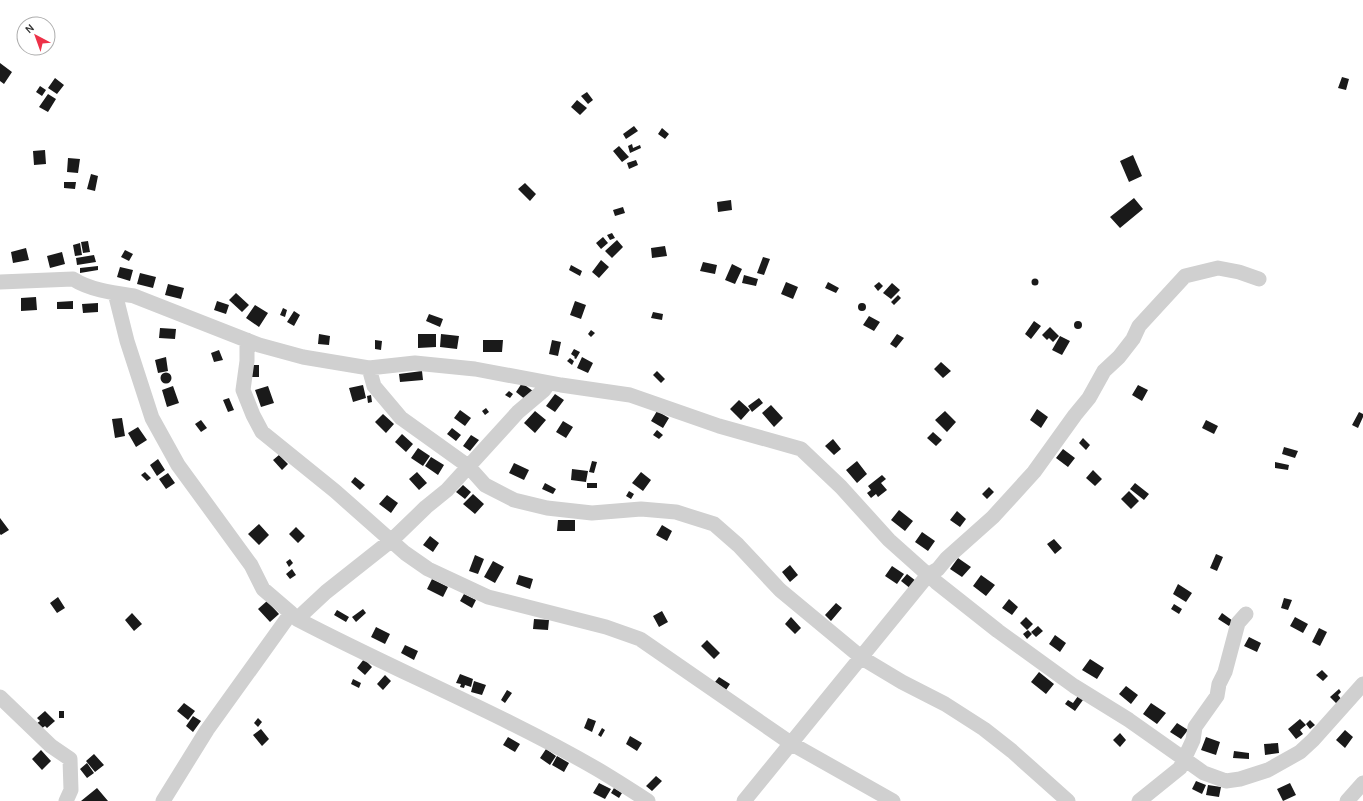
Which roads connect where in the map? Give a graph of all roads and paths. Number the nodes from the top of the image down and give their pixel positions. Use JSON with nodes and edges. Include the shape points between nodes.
{"nodes":[{"id":1,"x":1259,"y":279,"type":"dead end"},
{"id":2,"x":0,"y":282,"type":"edge"},
{"id":3,"x":115,"y":293,"type":"junction"},
{"id":4,"x":247,"y":340,"type":"junction"},
{"id":5,"x":368,"y":368,"type":"junction"},
{"id":6,"x":549,"y":383,"type":"junction"},
{"id":7,"x":468,"y":466,"type":"junction"},
{"id":8,"x":391,"y":540,"type":"junction"},
{"id":9,"x":928,"y":575,"type":"junction"},
{"id":10,"x":1246,"y":614,"type":"dead end"},
{"id":11,"x":294,"y":616,"type":"junction"},
{"id":12,"x":862,"y":658,"type":"junction"},
{"id":13,"x":1363,"y":684,"type":"edge"},
{"id":14,"x":0,"y":697,"type":"edge"},
{"id":15,"x":792,"y":744,"type":"junction"},
{"id":16,"x":1184,"y":758,"type":"junction"},
{"id":17,"x":1363,"y":783,"type":"edge"},
{"id":18,"x":66,"y":801,"type":"edge"},
{"id":19,"x":163,"y":801,"type":"edge"},
{"id":20,"x":648,"y":801,"type":"edge"},
{"id":21,"x":744,"y":801,"type":"edge"},
{"id":22,"x":893,"y":801,"type":"edge"},
{"id":23,"x":1068,"y":801,"type":"edge"},
{"id":24,"x":1139,"y":801,"type":"edge"},
{"id":25,"x":1347,"y":801,"type":"edge"}],
"edges":[{"from":1,"to":9,"type":"street","via":[[1218,268],[1185,276],[1139,326],[1133,339],[1119,357],[1104,371],[1089,398],[1034,472],[993,517],[938,569]]},
{"from":2,"to":3,"type":"street","via":[[73,279]]},
{"from":3,"to":4,"type":"street","via":[[134,296]]},
{"from":3,"to":11,"type":"street","via":[[127,341],[152,418],[178,465],[251,565],[263,589]]},
{"from":4,"to":5,"type":"street","via":[[303,357]]},
{"from":4,"to":8,"type":"street","via":[[243,390],[262,432],[335,490]]},
{"from":5,"to":6,"type":"street","via":[[415,363],[475,369]]},
{"from":5,"to":7,"type":"street","via":[[374,386],[402,418]]},
{"from":6,"to":7,"type":"street"},
{"from":6,"to":9,"type":"street","via":[[630,395],[719,426],[801,449],[841,487],[889,540]]},
{"from":7,"to":8,"type":"street","via":[[447,490]]},
{"from":7,"to":12,"type":"street","via":[[485,485],[514,500],[547,508],[592,513],[641,509],[669,512],[714,524],[738,545],[780,590]]},
{"from":8,"to":11,"type":"street","via":[[362,566]]},
{"from":8,"to":15,"type":"street","via":[[428,569],[488,597],[606,627],[640,639]]},
{"from":9,"to":12,"type":"street"},
{"from":9,"to":16,"type":"street","via":[[1027,652]]},
{"from":10,"to":16,"type":"street","via":[[1238,623],[1225,672],[1219,684],[1218,696],[1196,727]]},
{"from":11,"to":19,"type":"street","via":[[207,730]]},
{"from":11,"to":20,"type":"street","via":[[354,649],[506,721],[597,769]]},
{"from":12,"to":15,"type":"street"},
{"from":12,"to":23,"type":"street","via":[[984,729]]},
{"from":13,"to":16,"type":"street","via":[[1300,752],[1268,770],[1226,781],[1204,773]]},
{"from":14,"to":18,"type":"street","via":[[51,746],[70,759],[71,790]]},
{"from":15,"to":21,"type":"street"},
{"from":15,"to":22,"type":"street"},
{"from":16,"to":24,"type":"street","via":[[1180,768]]},
{"from":17,"to":25,"type":"street"}]}
